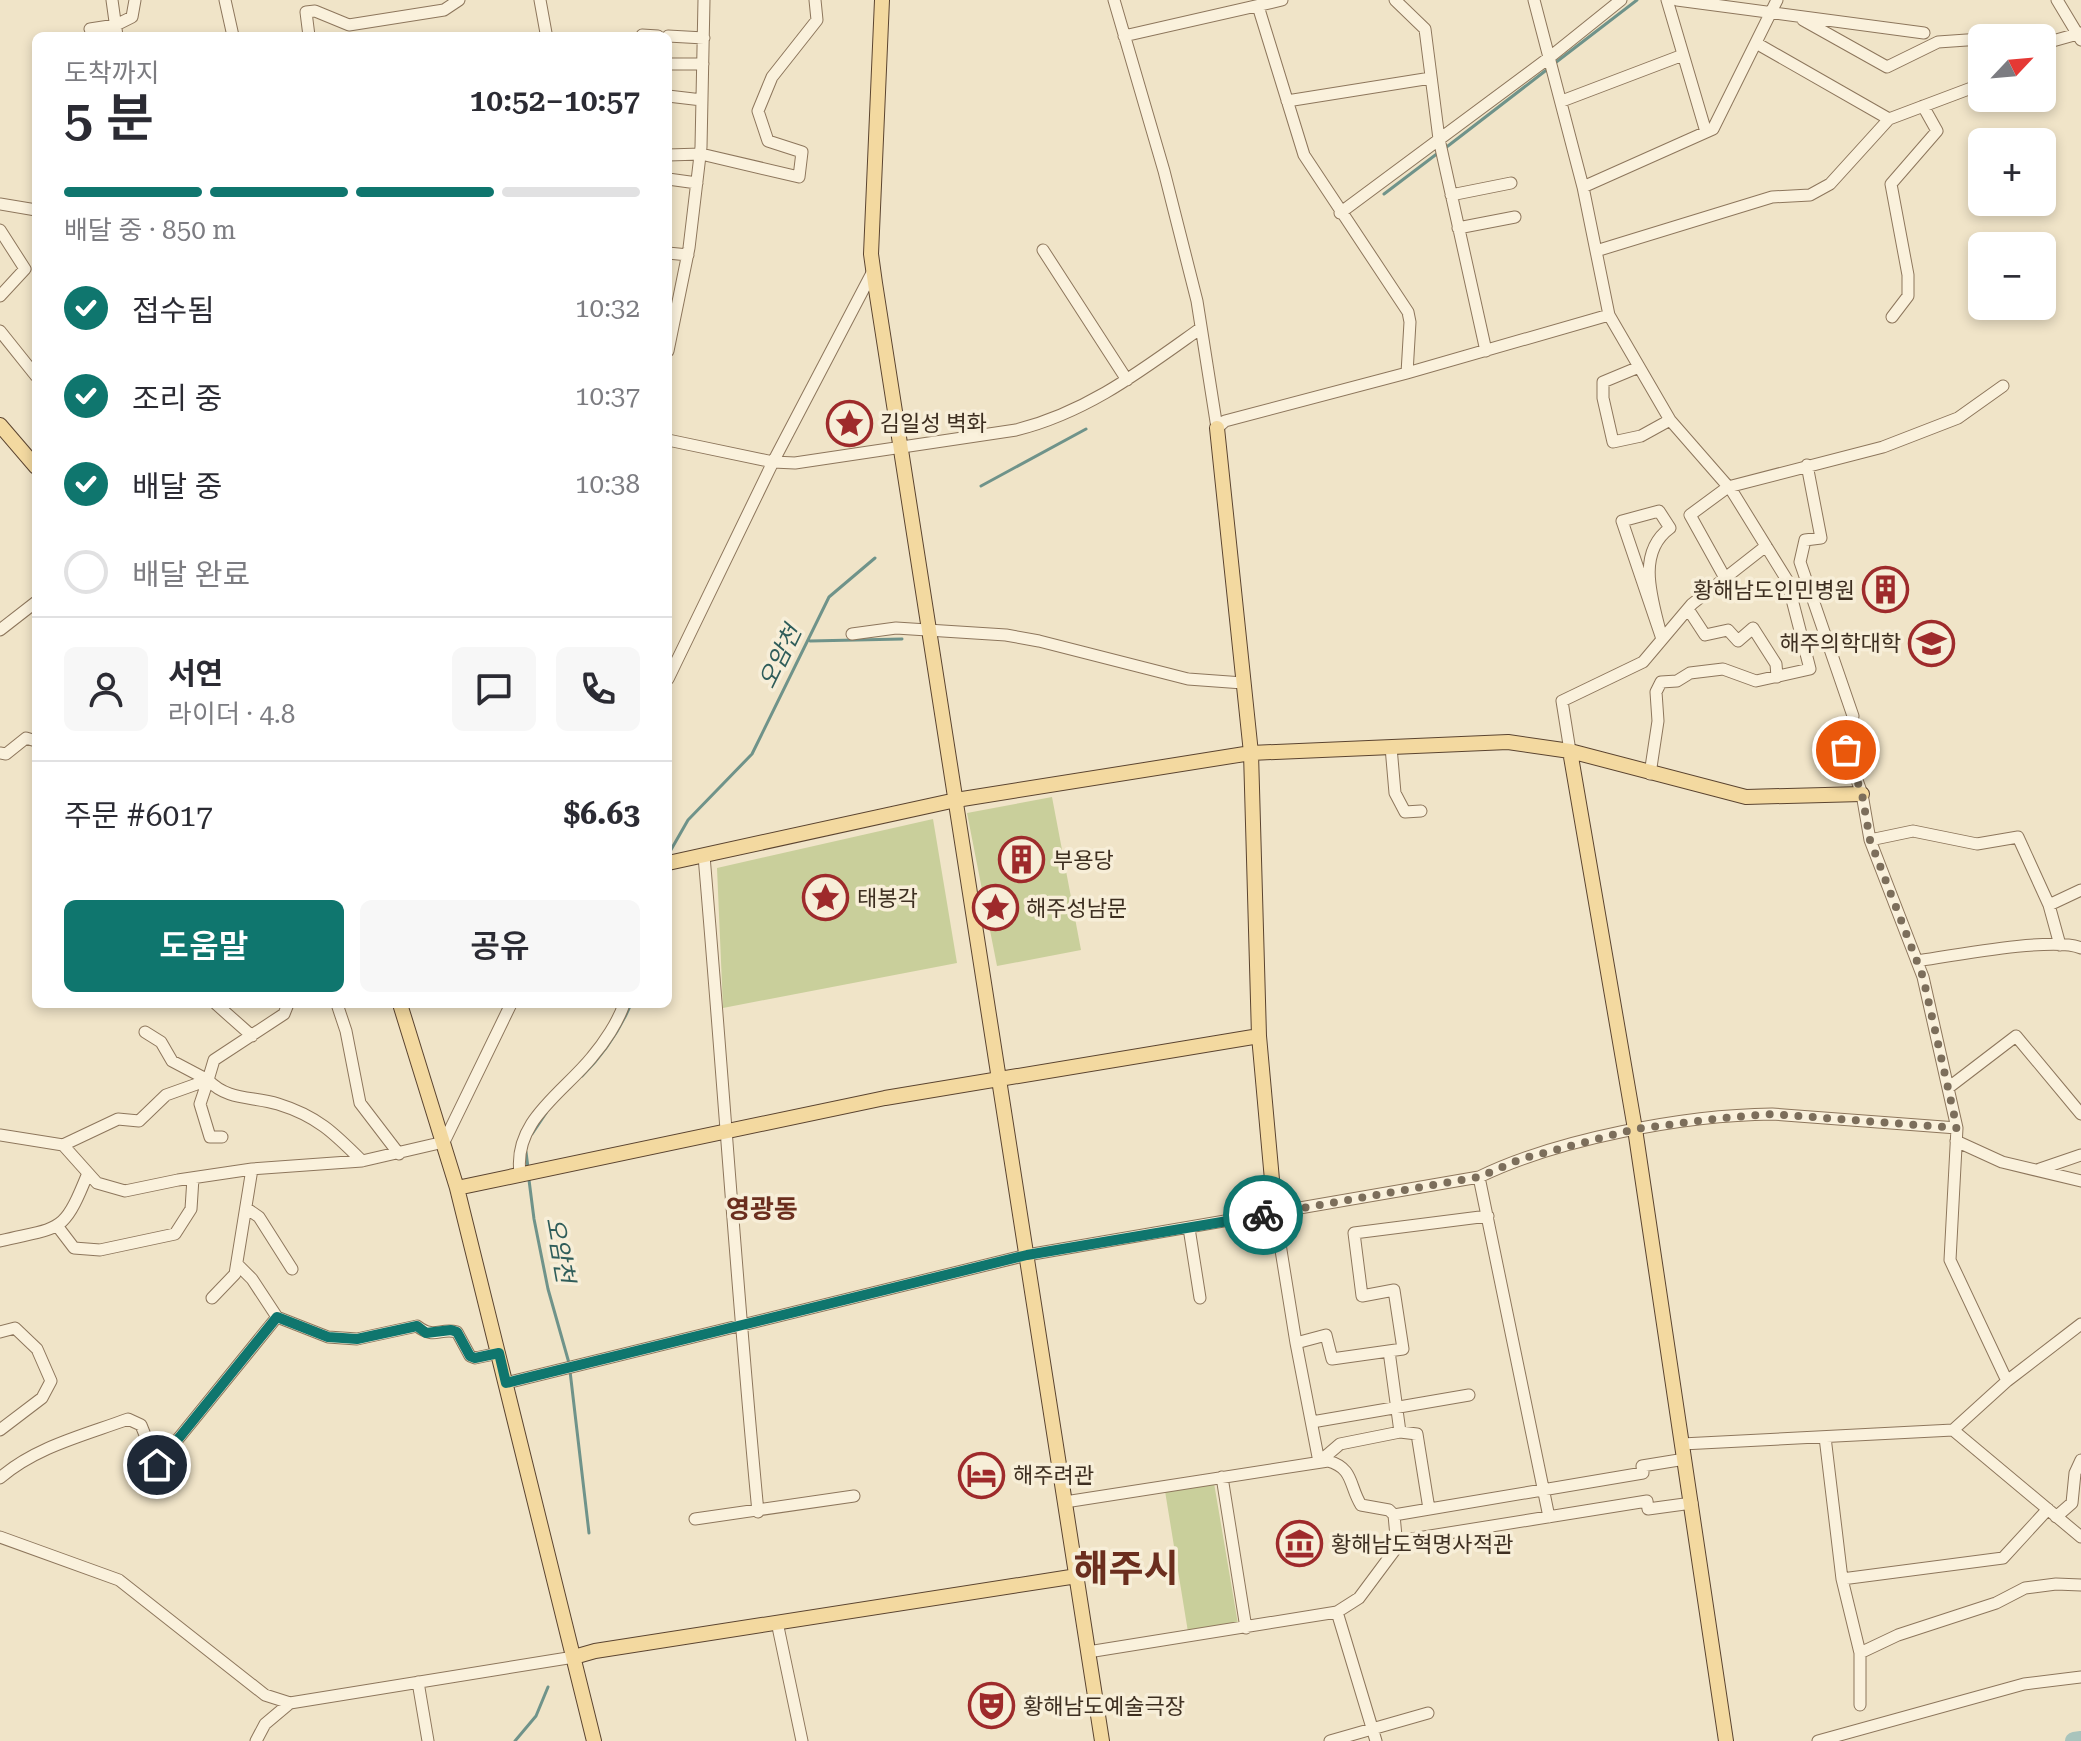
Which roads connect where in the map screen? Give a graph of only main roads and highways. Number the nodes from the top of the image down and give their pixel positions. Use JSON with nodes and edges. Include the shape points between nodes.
{"nodes":[{"id":1,"x":882,"y":0,"type":"edge"},
{"id":2,"x":0,"y":425,"type":"edge"},
{"id":3,"x":1217,"y":428,"type":"road end"},
{"id":4,"x":32,"y":462,"type":"edge"},
{"id":5,"x":1570,"y":751,"type":"junction"},
{"id":6,"x":1251,"y":753,"type":"junction"},
{"id":7,"x":1862,"y":794,"type":"road end"},
{"id":8,"x":956,"y":800,"type":"junction"},
{"id":9,"x":672,"y":862,"type":"edge"},
{"id":10,"x":401,"y":1008,"type":"edge"},
{"id":11,"x":1259,"y":1036,"type":"junction"},
{"id":12,"x":999,"y":1080,"type":"junction"},
{"id":13,"x":457,"y":1188,"type":"junction"},
{"id":14,"x":1275,"y":1213,"type":"road end"},
{"id":15,"x":1077,"y":1576,"type":"junction"},
{"id":16,"x":574,"y":1657,"type":"junction"},
{"id":17,"x":594,"y":1741,"type":"edge"},
{"id":18,"x":1102,"y":1741,"type":"edge"},
{"id":19,"x":1726,"y":1741,"type":"edge"}],
"edges":[{"from":1,"to":8,"type":"main road","via":[[871,254]]},
{"from":2,"to":4,"type":"main road"},
{"from":3,"to":6,"type":"main road"},
{"from":5,"to":6,"type":"main road","via":[[1508,742]]},
{"from":5,"to":7,"type":"main road","via":[[1746,797]]},
{"from":5,"to":19,"type":"main road","via":[[1635,1129]]},
{"from":6,"to":8,"type":"main road"},
{"from":6,"to":11,"type":"main road"},
{"from":8,"to":9,"type":"main road"},
{"from":8,"to":12,"type":"main road"},
{"from":10,"to":13,"type":"main road"},
{"from":11,"to":12,"type":"main road"},
{"from":11,"to":14,"type":"main road"},
{"from":12,"to":13,"type":"main road","via":[[728,1129]]},
{"from":12,"to":15,"type":"main road"},
{"from":13,"to":16,"type":"main road"},
{"from":15,"to":16,"type":"main road"},
{"from":15,"to":18,"type":"main road"},
{"from":16,"to":17,"type":"main road"}]}
